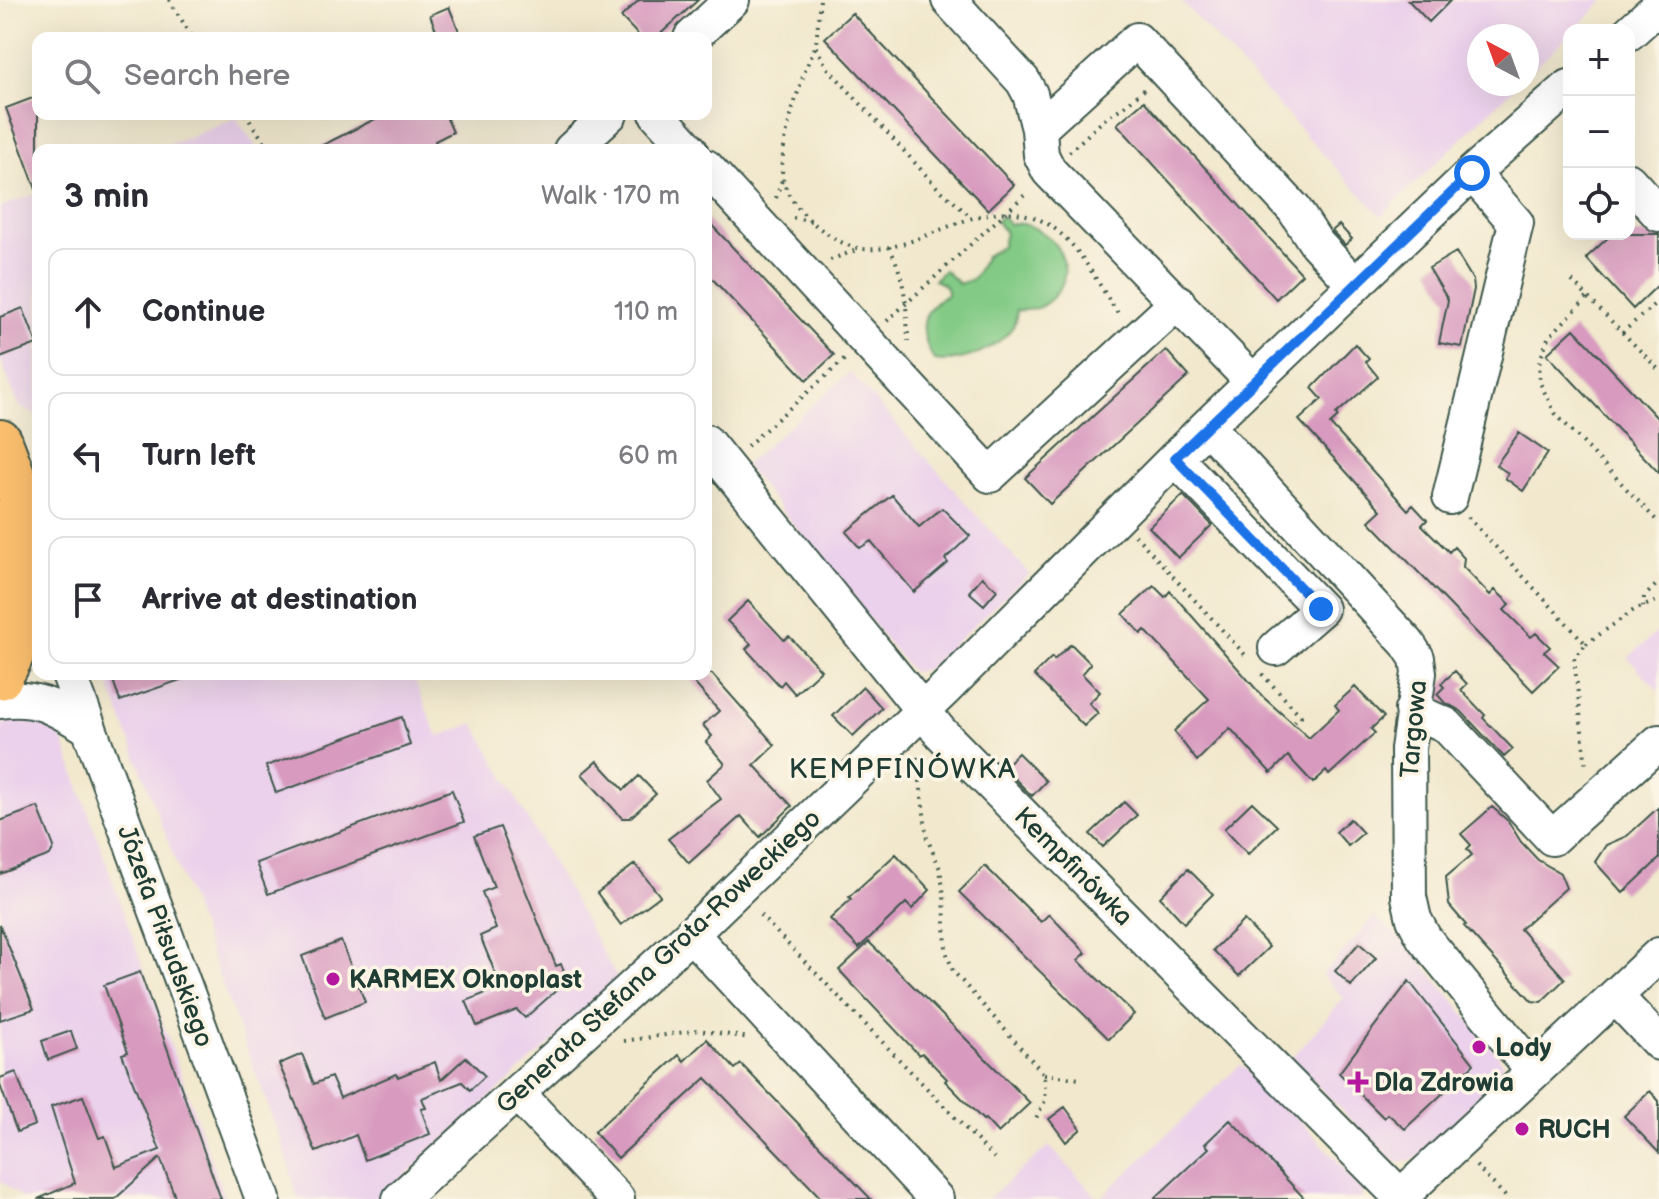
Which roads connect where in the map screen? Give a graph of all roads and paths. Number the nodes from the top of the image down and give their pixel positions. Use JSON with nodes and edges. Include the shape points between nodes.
{"nodes":[{"id":1,"x":169,"y":0,"type":"edge"},
{"id":2,"x":732,"y":0,"type":"edge"},
{"id":3,"x":820,"y":0,"type":"edge"},
{"id":4,"x":949,"y":0,"type":"edge"},
{"id":5,"x":1659,"y":6,"type":"edge"},
{"id":6,"x":1635,"y":28,"type":"edge"},
{"id":7,"x":189,"y":32,"type":"edge"},
{"id":8,"x":697,"y":32,"type":"edge"},
{"id":9,"x":816,"y":45,"type":"junction"},
{"id":10,"x":1151,"y":83,"type":"dead end"},
{"id":11,"x":1563,"y":101,"type":"edge"},
{"id":12,"x":249,"y":120,"type":"edge"},
{"id":13,"x":604,"y":120,"type":"edge"},
{"id":14,"x":662,"y":120,"type":"edge"},
{"id":15,"x":1039,"y":129,"type":"junction"},
{"id":16,"x":266,"y":144,"type":"edge"},
{"id":17,"x":578,"y":144,"type":"edge"},
{"id":18,"x":684,"y":144,"type":"edge"},
{"id":19,"x":1049,"y":171,"type":"junction"},
{"id":20,"x":1472,"y":173,"type":"junction"},
{"id":21,"x":712,"y":174,"type":"edge"},
{"id":22,"x":1635,"y":188,"type":"edge"},
{"id":23,"x":1004,"y":213,"type":"junction"},
{"id":24,"x":1659,"y":214,"type":"edge"},
{"id":25,"x":972,"y":218,"type":"junction"},
{"id":26,"x":889,"y":247,"type":"junction"},
{"id":27,"x":1572,"y":281,"type":"dead end"},
{"id":28,"x":1355,"y":285,"type":"junction"},
{"id":29,"x":1587,"y":298,"type":"junction"},
{"id":30,"x":1659,"y":300,"type":"edge"},
{"id":31,"x":907,"y":302,"type":"junction"},
{"id":32,"x":1178,"y":302,"type":"junction"},
{"id":33,"x":1622,"y":333,"type":"junction"},
{"id":34,"x":865,"y":340,"type":"junction"},
{"id":35,"x":1137,"y":340,"type":"junction"},
{"id":36,"x":910,"y":348,"type":"dead end"},
{"id":37,"x":1658,"y":367,"type":"edge"},
{"id":38,"x":1253,"y":382,"type":"junction"},
{"id":39,"x":1207,"y":426,"type":"junction"},
{"id":40,"x":0,"y":442,"type":"edge"},
{"id":41,"x":715,"y":454,"type":"edge"},
{"id":42,"x":1175,"y":458,"type":"junction"},
{"id":43,"x":1450,"y":497,"type":"joint"},
{"id":44,"x":1659,"y":523,"type":"edge"},
{"id":45,"x":1133,"y":534,"type":"dead end"},
{"id":46,"x":17,"y":541,"type":"edge"},
{"id":47,"x":1659,"y":582,"type":"edge"},
{"id":48,"x":32,"y":583,"type":"edge"},
{"id":49,"x":1659,"y":600,"type":"edge"},
{"id":50,"x":1643,"y":607,"type":"junction"},
{"id":51,"x":1586,"y":644,"type":"junction"},
{"id":52,"x":32,"y":655,"type":"edge"},
{"id":53,"x":1261,"y":659,"type":"junction"},
{"id":54,"x":0,"y":677,"type":"edge"},
{"id":55,"x":71,"y":680,"type":"edge"},
{"id":56,"x":0,"y":690,"type":"edge"},
{"id":57,"x":0,"y":701,"type":"edge"},
{"id":58,"x":1412,"y":710,"type":"junction"},
{"id":59,"x":921,"y":711,"type":"junction"},
{"id":60,"x":1293,"y":723,"type":"dead end"},
{"id":61,"x":89,"y":728,"type":"junction"},
{"id":62,"x":1659,"y":742,"type":"edge"},
{"id":63,"x":917,"y":757,"type":"dead end"},
{"id":64,"x":1601,"y":793,"type":"junction"},
{"id":65,"x":760,"y":915,"type":"dead end"},
{"id":66,"x":691,"y":934,"type":"junction"},
{"id":67,"x":1659,"y":955,"type":"edge"},
{"id":68,"x":1615,"y":996,"type":"junction"},
{"id":69,"x":762,"y":1040,"type":"dead end"},
{"id":70,"x":624,"y":1041,"type":"dead end"},
{"id":71,"x":1659,"y":1043,"type":"edge"},
{"id":72,"x":1534,"y":1072,"type":"junction"},
{"id":73,"x":1044,"y":1074,"type":"junction"},
{"id":74,"x":1080,"y":1079,"type":"dead end"},
{"id":75,"x":518,"y":1094,"type":"junction"},
{"id":76,"x":1035,"y":1120,"type":"dead end"},
{"id":77,"x":994,"y":1158,"type":"dead end"},
{"id":78,"x":1471,"y":1162,"type":"dead end"},
{"id":79,"x":1400,"y":1198,"type":"edge"},
{"id":80,"x":263,"y":1199,"type":"edge"},
{"id":81,"x":400,"y":1199,"type":"edge"},
{"id":82,"x":617,"y":1199,"type":"edge"},
{"id":83,"x":936,"y":1199,"type":"edge"},
{"id":84,"x":1508,"y":1199,"type":"edge"}],
"edges":[{"from":1,"to":7,"type":"path"},
{"from":2,"to":8,"type":"street"},
{"from":3,"to":9,"type":"path"},
{"from":4,"to":15,"type":"street","via":[[1023,81]]},
{"from":5,"to":6,"type":"street"},
{"from":9,"to":25,"type":"path","via":[[826,66]]},
{"from":9,"to":26,"type":"path","via":[[784,145],[782,178],[801,211],[826,233],[861,249]]},
{"from":10,"to":19,"type":"path"},
{"from":11,"to":20,"type":"street","name":"Generała Stefana Grota-Roweckiego"},
{"from":12,"to":16,"type":"path"},
{"from":13,"to":17,"type":"street"},
{"from":14,"to":18,"type":"street"},
{"from":15,"to":19,"type":"street","via":[[1041,155]]},
{"from":15,"to":28,"type":"street","via":[[1137,40],[1294,209],[1316,243]]},
{"from":19,"to":23,"type":"path"},
{"from":19,"to":32,"type":"street"},
{"from":20,"to":28,"type":"street","name":"Generała Stefana Grota-Roweckiego"},
{"from":20,"to":43,"type":"street","via":[[1516,223]]},
{"from":21,"to":34,"type":"street"},
{"from":22,"to":24,"type":"street"},
{"from":23,"to":25,"type":"path"},
{"from":23,"to":31,"type":"path"},
{"from":23,"to":35,"type":"path","via":[[1033,216],[1063,234]]},
{"from":25,"to":26,"type":"path"},
{"from":26,"to":31,"type":"path"},
{"from":27,"to":29,"type":"path"},
{"from":28,"to":38,"type":"street","name":"Generała Stefana Grota-Roweckiego"},
{"from":29,"to":33,"type":"path"},
{"from":29,"to":44,"type":"path","via":[[1548,338],[1539,363],[1540,383],[1555,413]]},
{"from":30,"to":33,"type":"path"},
{"from":31,"to":34,"type":"path"},
{"from":31,"to":36,"type":"path"},
{"from":32,"to":35,"type":"street"},
{"from":32,"to":38,"type":"street"},
{"from":33,"to":37,"type":"path"},
{"from":34,"to":35,"type":"street","via":[[990,475]]},
{"from":34,"to":41,"type":"path"},
{"from":38,"to":39,"type":"street","name":"Generała Stefana Grota-Roweckiego"},
{"from":39,"to":42,"type":"street","name":"Generała Stefana Grota-Roweckiego"},
{"from":39,"to":58,"type":"street","name":"Targowa","via":[[1407,643],[1419,673]]},
{"from":40,"to":46,"type":"main road"},
{"from":41,"to":59,"type":"street","name":"Kempfinówka"},
{"from":42,"to":53,"type":"street","via":[[1321,609]]},
{"from":42,"to":59,"type":"street","name":"Generała Stefana Grota-Roweckiego"},
{"from":43,"to":51,"type":"path"},
{"from":45,"to":53,"type":"path"},
{"from":46,"to":48,"type":"street"},
{"from":46,"to":54,"type":"main road","via":[[19,628]]},
{"from":47,"to":50,"type":"path","via":[[1644,597]]},
{"from":49,"to":50,"type":"path"},
{"from":50,"to":51,"type":"path"},
{"from":51,"to":64,"type":"path","via":[[1574,658],[1587,777]]},
{"from":52,"to":56,"type":"main road"},
{"from":53,"to":60,"type":"path","via":[[1301,716]]},
{"from":55,"to":61,"type":"street","name":"Józefa Piłsudskiego"},
{"from":57,"to":61,"type":"street","via":[[42,702]]},
{"from":58,"to":64,"type":"street","via":[[1446,725],[1552,838]]},
{"from":58,"to":72,"type":"street","name":"Targowa","via":[[1409,897],[1414,919],[1440,959]]},
{"from":59,"to":66,"type":"street","name":"Generała Stefana Grota-Roweckiego"},
{"from":59,"to":79,"type":"street","name":"Kempfinówka"},
{"from":61,"to":80,"type":"street","name":"Józefa Piłsudskiego"},
{"from":62,"to":64,"type":"street"},
{"from":63,"to":73,"type":"path","via":[[953,971]]},
{"from":65,"to":77,"type":"path"},
{"from":66,"to":75,"type":"street","name":"Generała Stefana Grota-Roweckiego"},
{"from":66,"to":83,"type":"street"},
{"from":67,"to":68,"type":"street"},
{"from":68,"to":71,"type":"street"},
{"from":68,"to":72,"type":"street"},
{"from":69,"to":70,"type":"path","via":[[699,1030]]},
{"from":72,"to":79,"type":"street"},
{"from":73,"to":74,"type":"path"},
{"from":73,"to":76,"type":"path","via":[[1046,1099]]},
{"from":75,"to":81,"type":"street","name":"Generała Stefana Grota-Roweckiego"},
{"from":75,"to":82,"type":"street"},
{"from":78,"to":84,"type":"path"}]}
